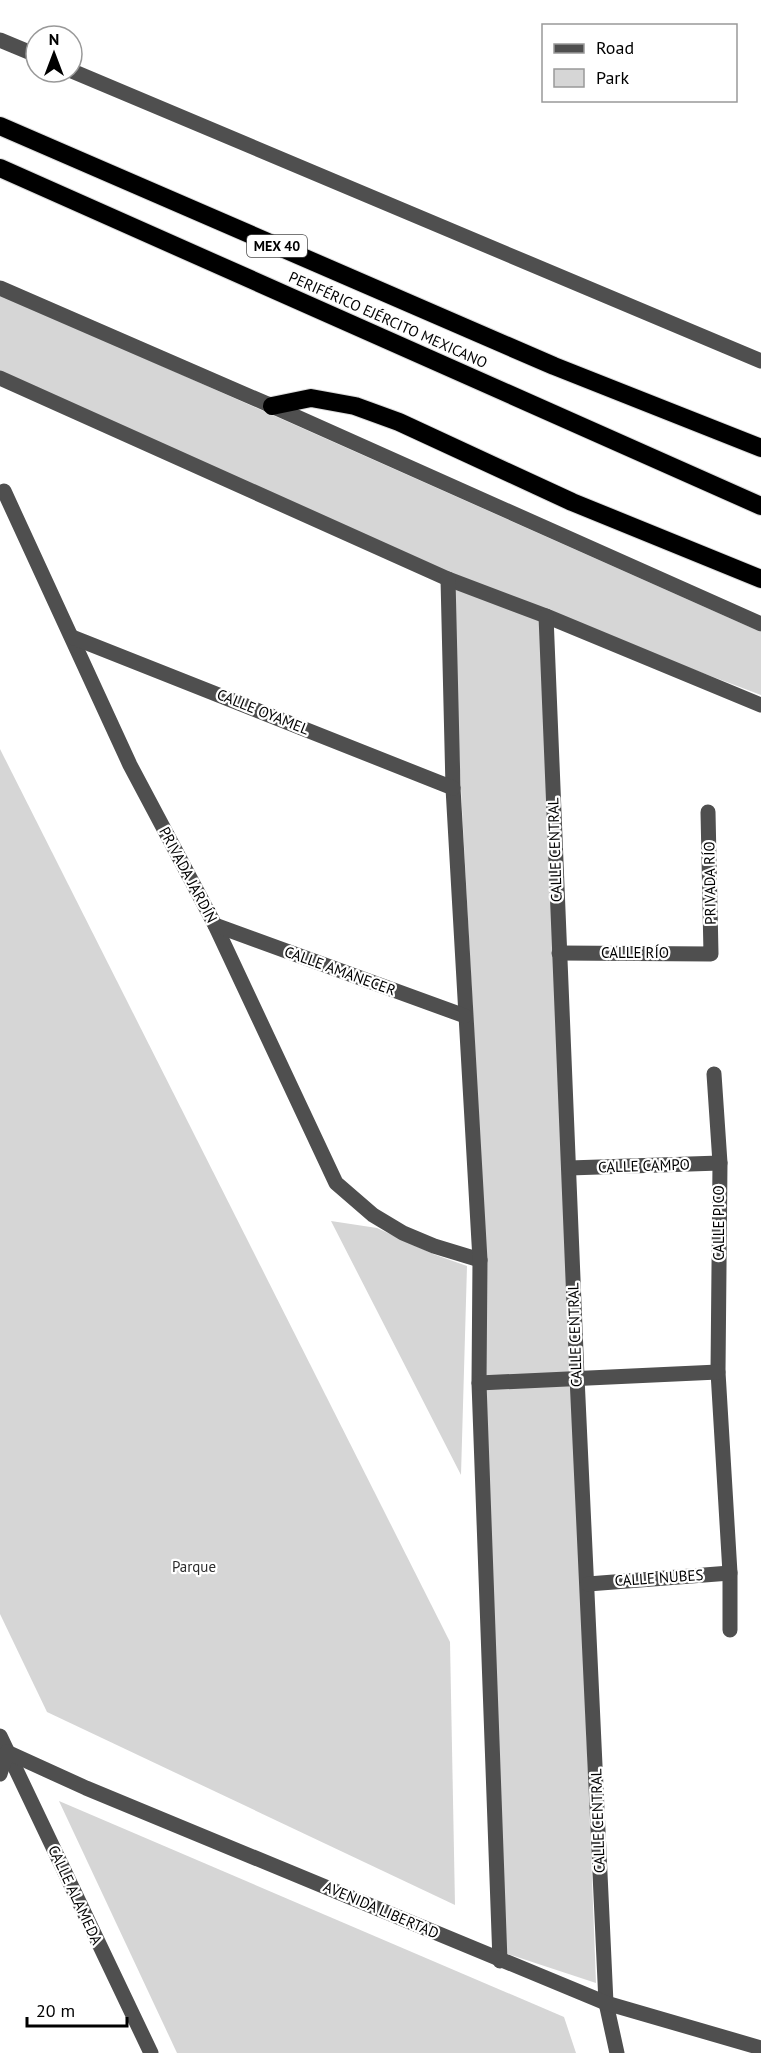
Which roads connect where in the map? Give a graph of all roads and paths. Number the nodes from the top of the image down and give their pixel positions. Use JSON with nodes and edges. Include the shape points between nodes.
{"nodes":[{"id":1,"x":0,"y":40,"type":"edge"},
{"id":2,"x":24,"y":50,"type":"edge"},
{"id":3,"x":84,"y":76,"type":"edge"},
{"id":4,"x":0,"y":126,"type":"edge"},
{"id":5,"x":0,"y":168,"type":"edge"},
{"id":6,"x":0,"y":288,"type":"edge"},
{"id":7,"x":761,"y":362,"type":"edge"},
{"id":8,"x":0,"y":378,"type":"edge"},
{"id":9,"x":272,"y":406,"type":"junction"},
{"id":10,"x":761,"y":448,"type":"edge"},
{"id":11,"x":4,"y":491,"type":"dead end"},
{"id":12,"x":761,"y":506,"type":"edge"},
{"id":13,"x":448,"y":579,"type":"junction"},
{"id":14,"x":761,"y":579,"type":"edge"},
{"id":15,"x":546,"y":616,"type":"junction"},
{"id":16,"x":761,"y":624,"type":"edge"},
{"id":17,"x":72,"y":637,"type":"junction"},
{"id":18,"x":761,"y":705,"type":"edge"},
{"id":19,"x":453,"y":788,"type":"junction"},
{"id":20,"x":708,"y":812,"type":"dead end"},
{"id":21,"x":214,"y":926,"type":"junction"},
{"id":22,"x":559,"y":953,"type":"junction"},
{"id":23,"x":711,"y":954,"type":"joint"},
{"id":24,"x":465,"y":1016,"type":"junction"},
{"id":25,"x":714,"y":1074,"type":"dead end"},
{"id":26,"x":720,"y":1163,"type":"junction"},
{"id":27,"x":569,"y":1168,"type":"junction"},
{"id":28,"x":480,"y":1260,"type":"junction"},
{"id":29,"x":718,"y":1372,"type":"junction"},
{"id":30,"x":577,"y":1377,"type":"junction"},
{"id":31,"x":478,"y":1383,"type":"junction"},
{"id":32,"x":730,"y":1573,"type":"junction"},
{"id":33,"x":588,"y":1584,"type":"junction"},
{"id":34,"x":730,"y":1630,"type":"dead end"},
{"id":35,"x":0,"y":1736,"type":"edge"},
{"id":36,"x":8,"y":1752,"type":"junction"},
{"id":37,"x":0,"y":1774,"type":"edge"},
{"id":38,"x":500,"y":1961,"type":"junction"},
{"id":39,"x":606,"y":2003,"type":"junction"},
{"id":40,"x":761,"y":2048,"type":"edge"},
{"id":41,"x":151,"y":2053,"type":"edge"},
{"id":42,"x":617,"y":2053,"type":"edge"}],
"edges":[{"from":1,"to":2,"type":"street"},
{"from":3,"to":7,"type":"street"},
{"from":4,"to":10,"type":"highway","name":"PERIFÉRICO EJÉRCITO MEXICANO","number":"MEX 40","via":[[554,366]]},
{"from":5,"to":12,"type":"highway","name":"PERIFÉRICO EJÉRCITO MEXICANO","number":"MEX 40"},
{"from":6,"to":9,"type":"street"},
{"from":8,"to":13,"type":"street"},
{"from":9,"to":14,"type":"highway","via":[[311,398],[355,406],[399,422],[572,502]]},
{"from":9,"to":16,"type":"street"},
{"from":11,"to":17,"type":"street","name":"PRIVADA JARDÍN"},
{"from":13,"to":15,"type":"street"},
{"from":13,"to":19,"type":"street"},
{"from":15,"to":18,"type":"street"},
{"from":15,"to":22,"type":"street","name":"CALLE CENTRAL"},
{"from":17,"to":19,"type":"street","name":"CALLE OYAMEL"},
{"from":17,"to":21,"type":"street","name":"PRIVADA JARDÍN","via":[[130,765]]},
{"from":19,"to":24,"type":"street"},
{"from":20,"to":23,"type":"street","name":"PRIVADA RÍO"},
{"from":21,"to":24,"type":"street","name":"CALLE AMANECER"},
{"from":21,"to":28,"type":"street","name":"PRIVADA JARDÍN","via":[[336,1183],[373,1215],[403,1233]]},
{"from":22,"to":23,"type":"street","name":"CALLE RÍO"},
{"from":22,"to":27,"type":"street","name":"CALLE CENTRAL"},
{"from":24,"to":28,"type":"street"},
{"from":25,"to":26,"type":"street","name":"CALLE PICO"},
{"from":26,"to":27,"type":"street","name":"CALLE CAMPO"},
{"from":26,"to":29,"type":"street","name":"CALLE PICO"},
{"from":27,"to":30,"type":"street","name":"CALLE CENTRAL"},
{"from":28,"to":31,"type":"street"},
{"from":29,"to":30,"type":"street"},
{"from":29,"to":32,"type":"street","name":"CALLE PICO"},
{"from":30,"to":31,"type":"street"},
{"from":30,"to":33,"type":"street","name":"CALLE CENTRAL"},
{"from":31,"to":38,"type":"street"},
{"from":32,"to":33,"type":"street","name":"CALLE NUBES"},
{"from":32,"to":34,"type":"street","name":"CALLE PICO"},
{"from":33,"to":39,"type":"street","name":"CALLE CENTRAL"},
{"from":35,"to":36,"type":"street","name":"CALLE ALAMEDA"},
{"from":36,"to":37,"type":"street"},
{"from":36,"to":38,"type":"street","name":"AVENIDA LIBERTAD"},
{"from":36,"to":41,"type":"street","name":"CALLE ALAMEDA"},
{"from":38,"to":39,"type":"street","name":"AVENIDA LIBERTAD"},
{"from":39,"to":40,"type":"street","name":"AVENIDA LIBERTAD"},
{"from":39,"to":42,"type":"street","name":"CALLE CENTRAL"}]}
